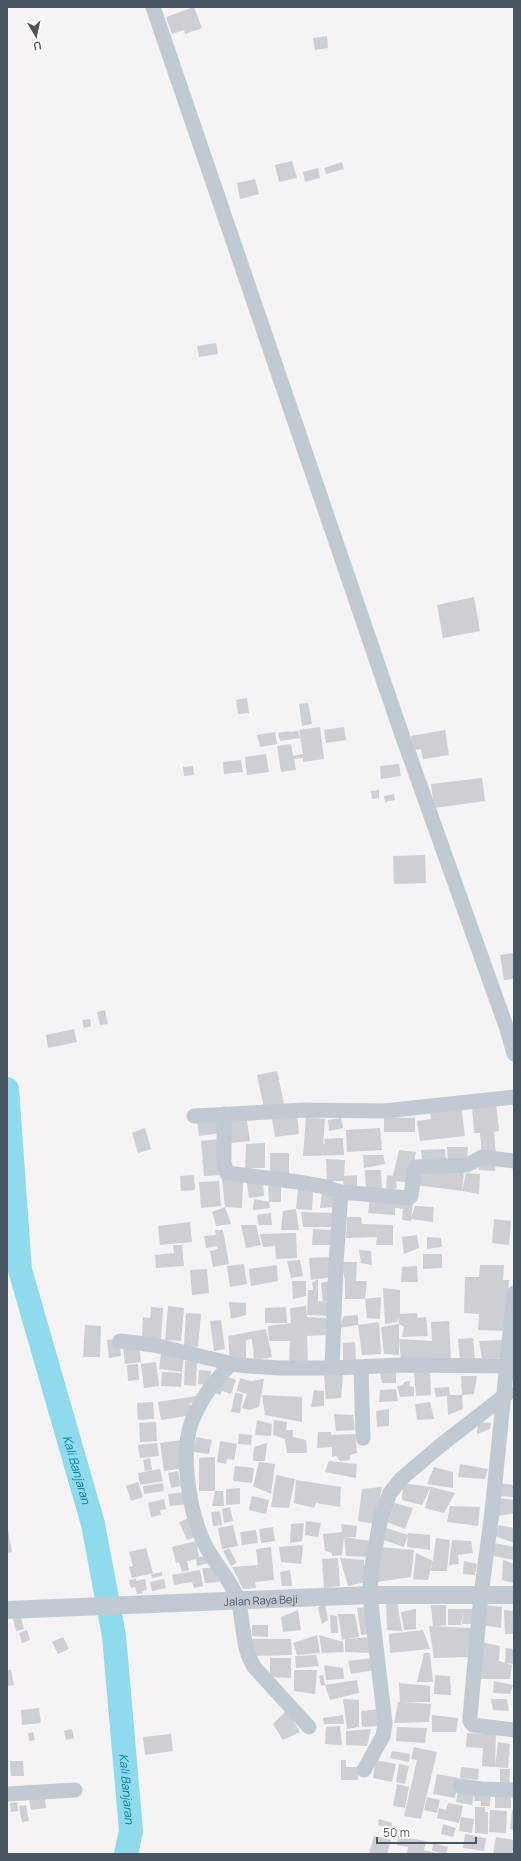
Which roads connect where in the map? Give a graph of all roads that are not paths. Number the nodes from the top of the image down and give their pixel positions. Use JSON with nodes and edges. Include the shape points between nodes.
{"nodes":[{"id":1,"x":153,"y":7,"type":"edge"},
{"id":2,"x":514,"y":1054,"type":"edge"},
{"id":3,"x":514,"y":1097,"type":"edge"},
{"id":4,"x":224,"y":1114,"type":"junction"},
{"id":5,"x":194,"y":1116,"type":"dead end"},
{"id":6,"x":514,"y":1161,"type":"edge"},
{"id":7,"x":341,"y":1192,"type":"junction"},
{"id":8,"x":514,"y":1293,"type":"edge"},
{"id":9,"x":120,"y":1341,"type":"dead end"},
{"id":10,"x":231,"y":1364,"type":"junction"},
{"id":11,"x":361,"y":1366,"type":"junction"},
{"id":12,"x":507,"y":1366,"type":"junction"},
{"id":13,"x":332,"y":1368,"type":"junction"},
{"id":14,"x":505,"y":1399,"type":"edge"},
{"id":15,"x":508,"y":1424,"type":"edge"},
{"id":16,"x":362,"y":1438,"type":"dead end"},
{"id":17,"x":370,"y":1595,"type":"junction"},
{"id":18,"x":481,"y":1595,"type":"junction"},
{"id":19,"x":514,"y":1595,"type":"edge"},
{"id":20,"x":239,"y":1601,"type":"junction"},
{"id":21,"x":7,"y":1610,"type":"edge"},
{"id":22,"x":309,"y":1727,"type":"dead end"},
{"id":23,"x":514,"y":1730,"type":"edge"},
{"id":24,"x":364,"y":1770,"type":"dead end"},
{"id":25,"x":460,"y":1786,"type":"dead end"},
{"id":26,"x":75,"y":1790,"type":"dead end"},
{"id":27,"x":514,"y":1790,"type":"edge"},
{"id":28,"x":7,"y":1794,"type":"edge"}],
"edges":[{"from":1,"to":2,"type":"street"},
{"from":3,"to":4,"type":"street","via":[[384,1112],[305,1110]]},
{"from":4,"to":5,"type":"street"},
{"from":4,"to":7,"type":"street","via":[[224,1163],[227,1173],[298,1182]]},
{"from":6,"to":7,"type":"street","via":[[482,1157],[467,1165],[416,1167],[411,1196],[408,1198]]},
{"from":7,"to":13,"type":"street"},
{"from":8,"to":12,"type":"street"},
{"from":9,"to":10,"type":"street","via":[[154,1345]]},
{"from":10,"to":13,"type":"street","via":[[279,1368]]},
{"from":10,"to":20,"type":"street","via":[[214,1381],[191,1424],[188,1436],[187,1476],[188,1493],[197,1527]]},
{"from":11,"to":12,"type":"street"},
{"from":11,"to":13,"type":"street"},
{"from":11,"to":16,"type":"street"},
{"from":12,"to":14,"type":"street"},
{"from":14,"to":15,"type":"street"},
{"from":14,"to":17,"type":"street","via":[[401,1478],[390,1494],[381,1516],[371,1572]]},
{"from":15,"to":18,"type":"street"},
{"from":17,"to":18,"type":"street","name":"Jalan Raya Beji"},
{"from":17,"to":20,"type":"street","name":"Jalan Raya Beji"},
{"from":17,"to":24,"type":"street","via":[[385,1724],[383,1736]]},
{"from":18,"to":19,"type":"street","name":"Jalan Raya Beji"},
{"from":18,"to":23,"type":"street","via":[[470,1721],[473,1725]]},
{"from":20,"to":21,"type":"street","name":"Jalan Raya Beji"},
{"from":20,"to":22,"type":"street","via":[[250,1660]]},
{"from":25,"to":27,"type":"street"},
{"from":26,"to":28,"type":"street"}]}
